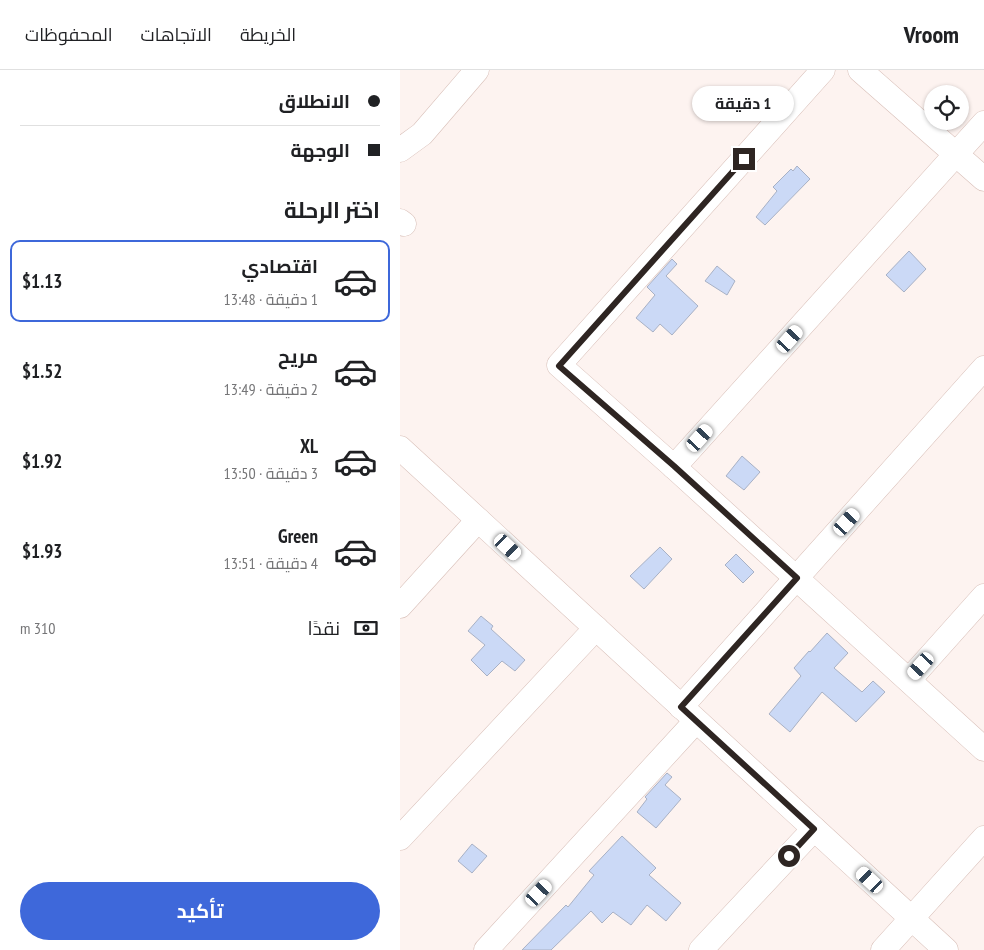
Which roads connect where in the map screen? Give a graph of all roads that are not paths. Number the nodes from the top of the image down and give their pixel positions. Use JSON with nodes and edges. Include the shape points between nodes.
{"nodes":[{"id":1,"x":476,"y":70,"type":"edge"},
{"id":2,"x":823,"y":70,"type":"edge"},
{"id":3,"x":860,"y":70,"type":"edge"},
{"id":4,"x":984,"y":123,"type":"edge"},
{"id":5,"x":400,"y":150,"type":"edge"},
{"id":6,"x":956,"y":154,"type":"junction"},
{"id":7,"x":984,"y":179,"type":"edge"},
{"id":8,"x":984,"y":368,"type":"edge"},
{"id":9,"x":400,"y":448,"type":"edge"},
{"id":10,"x":674,"y":466,"type":"junction"},
{"id":11,"x":478,"y":520,"type":"junction"},
{"id":12,"x":797,"y":578,"type":"junction"},
{"id":13,"x":984,"y":596,"type":"edge"},
{"id":14,"x":400,"y":606,"type":"edge"},
{"id":15,"x":596,"y":628,"type":"junction"},
{"id":16,"x":909,"y":680,"type":"junction"},
{"id":17,"x":689,"y":714,"type":"junction"},
{"id":18,"x":984,"y":749,"type":"edge"},
{"id":19,"x":814,"y":829,"type":"junction"},
{"id":20,"x":400,"y":838,"type":"edge"},
{"id":21,"x":984,"y":838,"type":"edge"},
{"id":22,"x":912,"y":919,"type":"junction"},
{"id":23,"x":486,"y":950,"type":"edge"},
{"id":24,"x":701,"y":950,"type":"edge"},
{"id":25,"x":883,"y":950,"type":"edge"},
{"id":26,"x":946,"y":950,"type":"edge"}],
"edges":[{"from":1,"to":5,"type":"street","via":[[422,134]]},
{"from":2,"to":10,"type":"street","via":[[559,366]]},
{"from":3,"to":6,"type":"street"},
{"from":4,"to":6,"type":"street"},
{"from":6,"to":7,"type":"street"},
{"from":6,"to":10,"type":"street"},
{"from":8,"to":12,"type":"street"},
{"from":9,"to":11,"type":"street"},
{"from":10,"to":12,"type":"street"},
{"from":11,"to":14,"type":"street"},
{"from":11,"to":15,"type":"street"},
{"from":12,"to":16,"type":"street"},
{"from":12,"to":17,"type":"street"},
{"from":13,"to":16,"type":"street"},
{"from":15,"to":17,"type":"street"},
{"from":15,"to":20,"type":"street"},
{"from":16,"to":18,"type":"street"},
{"from":17,"to":19,"type":"street"},
{"from":17,"to":23,"type":"street"},
{"from":19,"to":22,"type":"street"},
{"from":19,"to":24,"type":"street"},
{"from":21,"to":22,"type":"street"},
{"from":22,"to":25,"type":"street"},
{"from":22,"to":26,"type":"street"}]}
